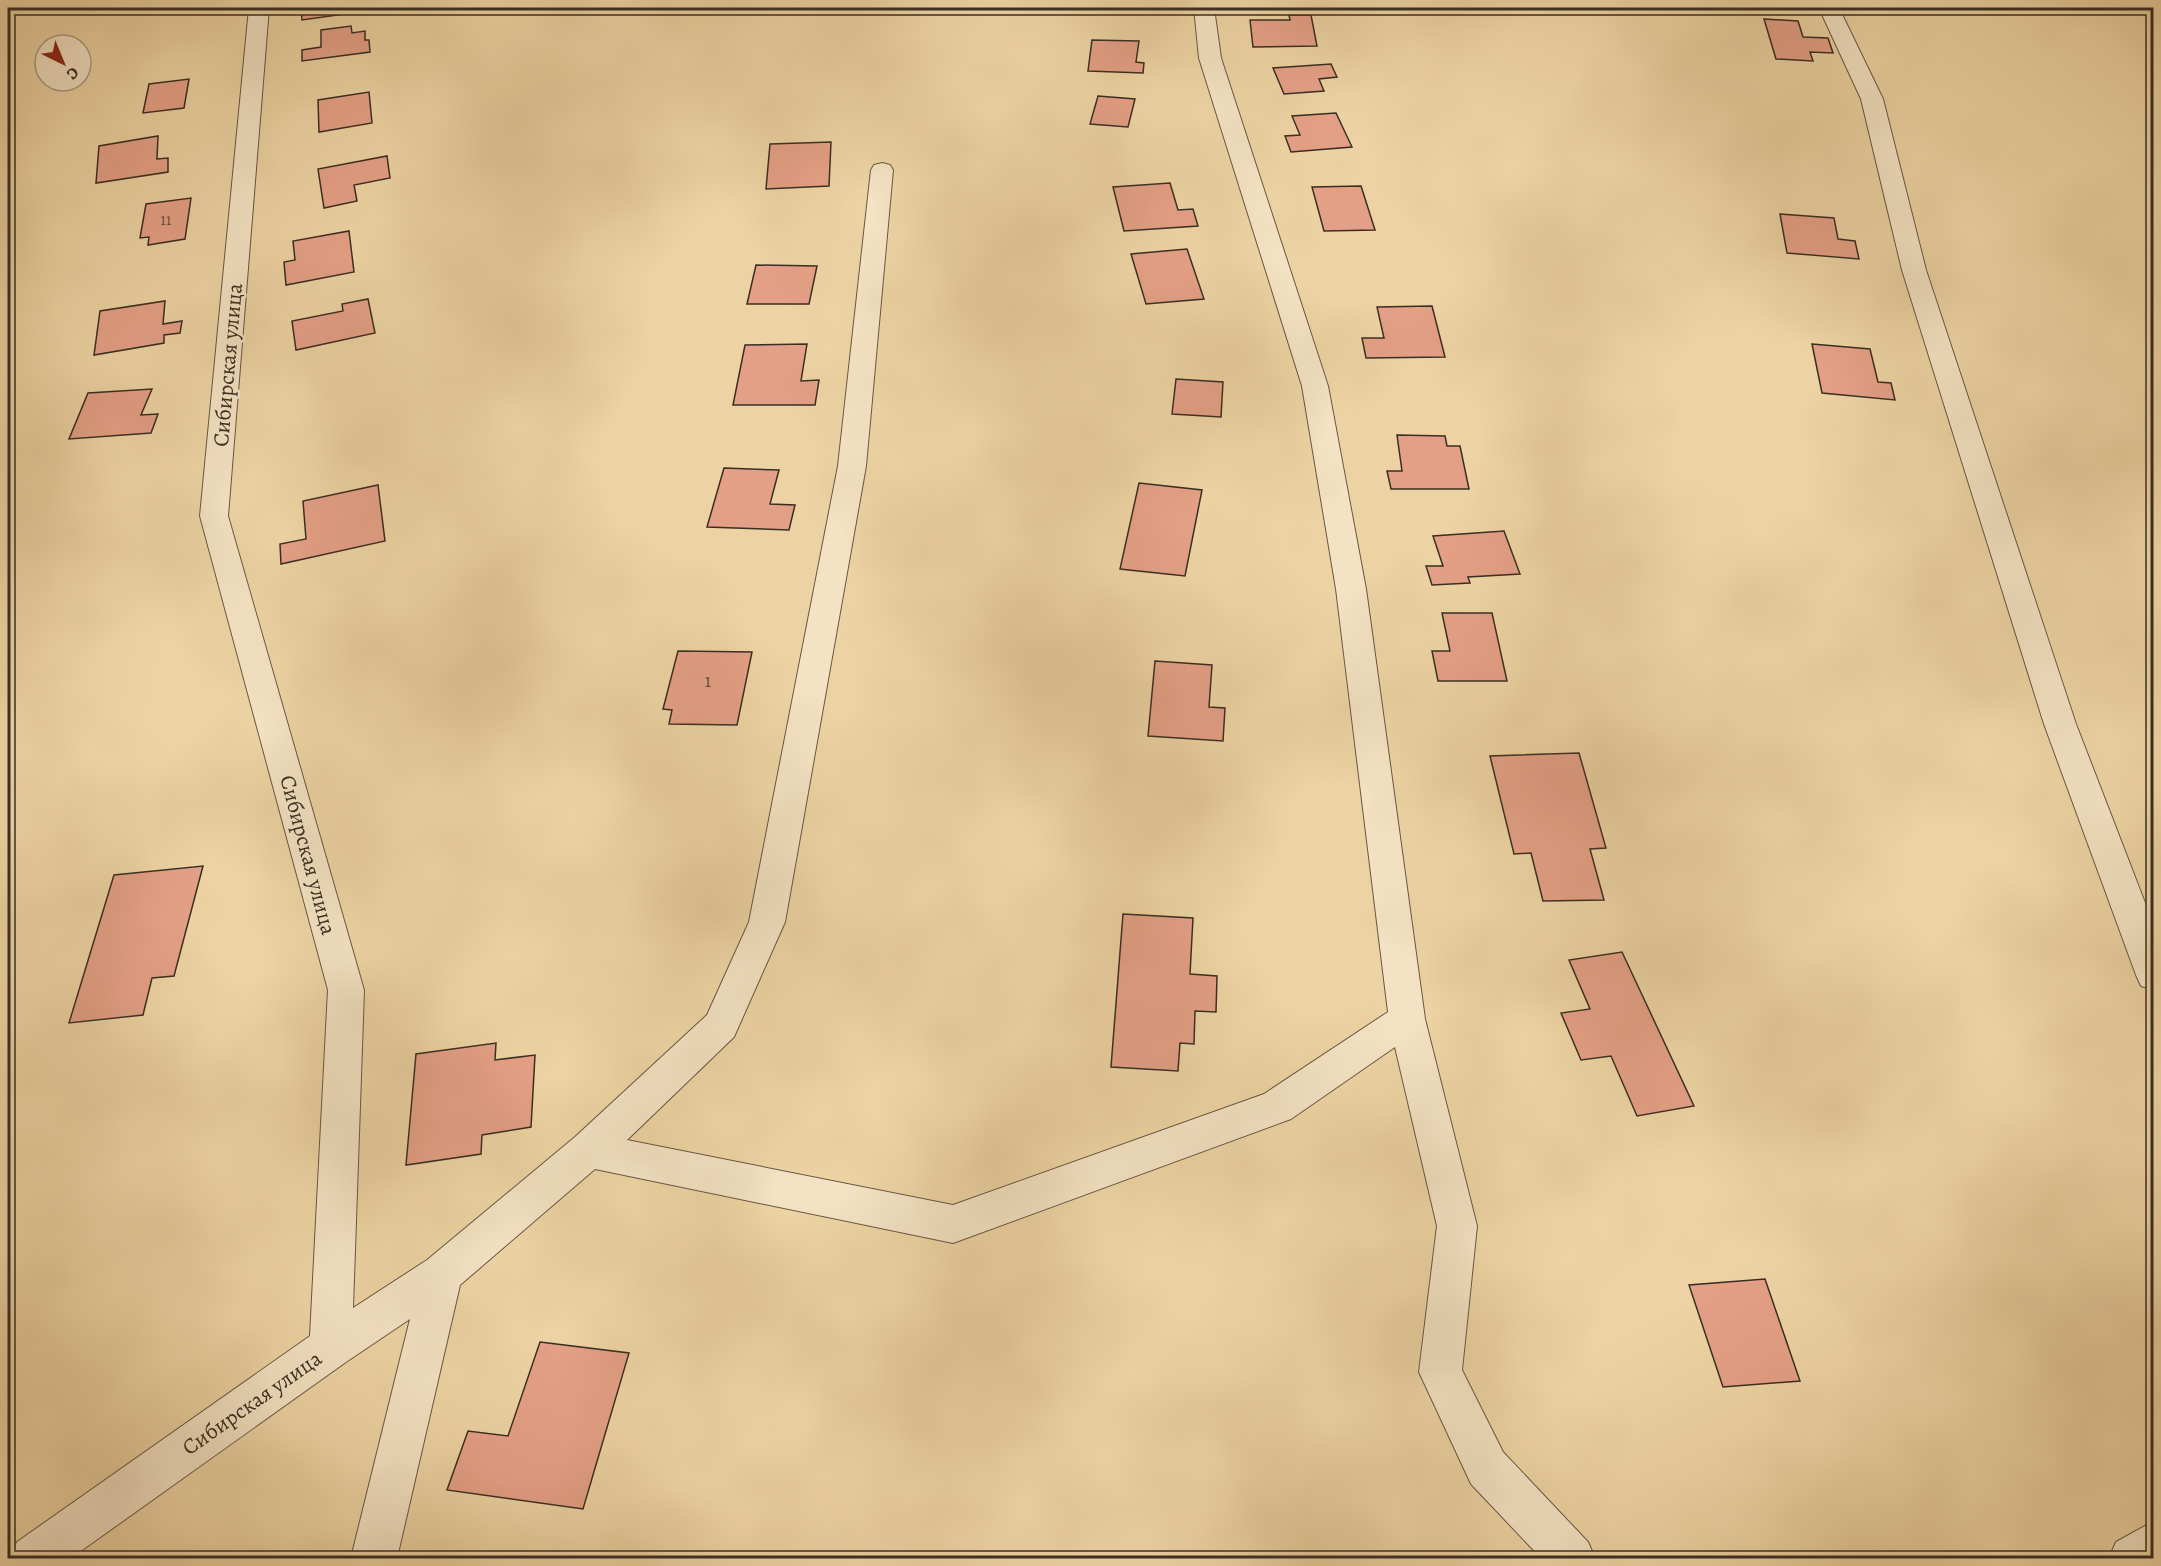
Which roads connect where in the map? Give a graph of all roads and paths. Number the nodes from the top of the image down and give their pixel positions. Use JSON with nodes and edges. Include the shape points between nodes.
{"nodes":[{"id":1,"x":259,"y":8,"type":"edge"},
{"id":2,"x":1204,"y":8,"type":"edge"},
{"id":3,"x":1829,"y":8,"type":"edge"},
{"id":4,"x":882,"y":170,"type":"dead end"},
{"id":5,"x":2154,"y":975,"type":"edge"},
{"id":6,"x":1407,"y":1019,"type":"junction"},
{"id":7,"x":589,"y":1150,"type":"junction"},
{"id":8,"x":442,"y":1274,"type":"junction"},
{"id":9,"x":331,"y":1347,"type":"junction"},
{"id":10,"x":2154,"y":1544,"type":"edge"},
{"id":11,"x":33,"y":1558,"type":"edge"},
{"id":12,"x":374,"y":1558,"type":"edge"},
{"id":13,"x":1571,"y":1558,"type":"edge"},
{"id":14,"x":2132,"y":1558,"type":"edge"}],
"edges":[{"from":1,"to":9,"type":"street","name":"Сибирская улица","via":[[214,516],[345,990]]},
{"from":2,"to":6,"type":"street","via":[[1210,58],[1315,386],[1351,589]]},
{"from":3,"to":5,"type":"street","via":[[1872,99],[1922,293],[2060,724]]},
{"from":4,"to":7,"type":"street","via":[[852,466],[767,922],[722,1026]]},
{"from":6,"to":7,"type":"street","via":[[1277,1107],[953,1224]]},
{"from":6,"to":13,"type":"street","via":[[1457,1226],[1440,1372],[1487,1468]]},
{"from":7,"to":8,"type":"street"},
{"from":8,"to":9,"type":"street"},
{"from":8,"to":12,"type":"street"},
{"from":9,"to":11,"type":"street","name":"Сибирская улица"},
{"from":10,"to":14,"type":"street"}]}
